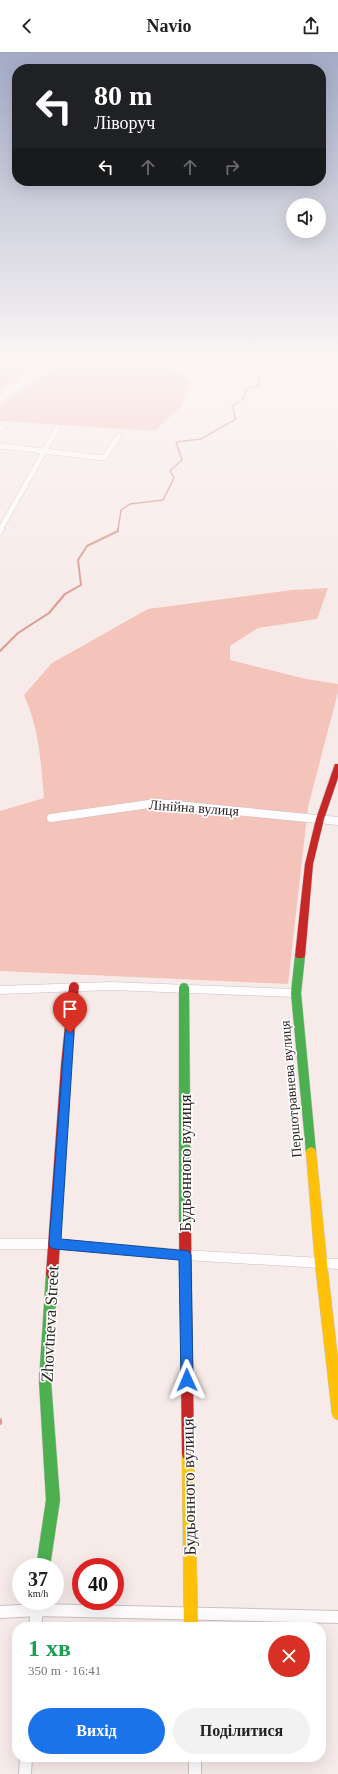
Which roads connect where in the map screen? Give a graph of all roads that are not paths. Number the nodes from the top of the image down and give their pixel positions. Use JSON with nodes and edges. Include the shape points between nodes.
{"nodes":[{"id":1,"x":51,"y":439,"type":"edge"},
{"id":2,"x":117,"y":439,"type":"edge"},
{"id":3,"x":0,"y":446,"type":"edge"},
{"id":4,"x":44,"y":451,"type":"junction"},
{"id":5,"x":0,"y":531,"type":"edge"},
{"id":6,"x":338,"y":766,"type":"edge"},
{"id":7,"x":51,"y":818,"type":"dead end"},
{"id":8,"x":320,"y":819,"type":"junction"},
{"id":9,"x":338,"y":821,"type":"edge"},
{"id":10,"x":74,"y":986,"type":"junction"},
{"id":11,"x":184,"y":987,"type":"junction"},
{"id":12,"x":0,"y":990,"type":"edge"},
{"id":13,"x":296,"y":992,"type":"junction"},
{"id":14,"x":0,"y":1244,"type":"edge"},
{"id":15,"x":55,"y":1244,"type":"junction"},
{"id":16,"x":185,"y":1255,"type":"junction"},
{"id":17,"x":321,"y":1263,"type":"junction"},
{"id":18,"x":338,"y":1264,"type":"edge"},
{"id":19,"x":338,"y":1414,"type":"edge"},
{"id":20,"x":44,"y":1558,"type":"edge"},
{"id":21,"x":64,"y":1607,"type":"edge"},
{"id":22,"x":13,"y":1610,"type":"edge"},
{"id":23,"x":37,"y":1610,"type":"edge"},
{"id":24,"x":0,"y":1612,"type":"edge"},
{"id":25,"x":191,"y":1614,"type":"junction"},
{"id":26,"x":338,"y":1617,"type":"edge"},
{"id":27,"x":36,"y":1622,"type":"edge"},
{"id":28,"x":191,"y":1622,"type":"edge"},
{"id":29,"x":26,"y":1762,"type":"edge"},
{"id":30,"x":194,"y":1762,"type":"edge"},
{"id":31,"x":25,"y":1774,"type":"edge"},
{"id":32,"x":195,"y":1774,"type":"edge"}],
"edges":[{"from":1,"to":4,"type":"street"},
{"from":2,"to":4,"type":"street","via":[[104,458]]},
{"from":3,"to":4,"type":"street"},
{"from":4,"to":5,"type":"street"},
{"from":6,"to":8,"type":"street","name":"Першотравнева вулиця"},
{"from":7,"to":8,"type":"street","name":"Лінійна вулиця","via":[[156,803]]},
{"from":8,"to":9,"type":"street","name":"Лінійна вулиця"},
{"from":8,"to":13,"type":"street","name":"Першотравнева вулиця","via":[[309,864]]},
{"from":10,"to":11,"type":"street"},
{"from":10,"to":12,"type":"street"},
{"from":10,"to":15,"type":"street","name":"Zhovtneva Street","via":[[66,1065]]},
{"from":11,"to":13,"type":"street"},
{"from":11,"to":16,"type":"street","name":"Будьонного вулиця"},
{"from":13,"to":17,"type":"street","name":"Першотравнева вулиця"},
{"from":14,"to":15,"type":"street"},
{"from":15,"to":16,"type":"street"},
{"from":15,"to":20,"type":"street","name":"Zhovtneva Street","via":[[45,1381],[53,1500]]},
{"from":16,"to":17,"type":"street"},
{"from":16,"to":25,"type":"street","name":"Будьонного вулиця"},
{"from":17,"to":18,"type":"street"},
{"from":17,"to":19,"type":"street","name":"Першотравнева вулиця"},
{"from":21,"to":25,"type":"street"},
{"from":22,"to":24,"type":"street"},
{"from":23,"to":27,"type":"street"},
{"from":25,"to":26,"type":"street"},
{"from":25,"to":28,"type":"street","name":"Будьонного вулиця"},
{"from":29,"to":31,"type":"street"},
{"from":30,"to":32,"type":"street"}]}
